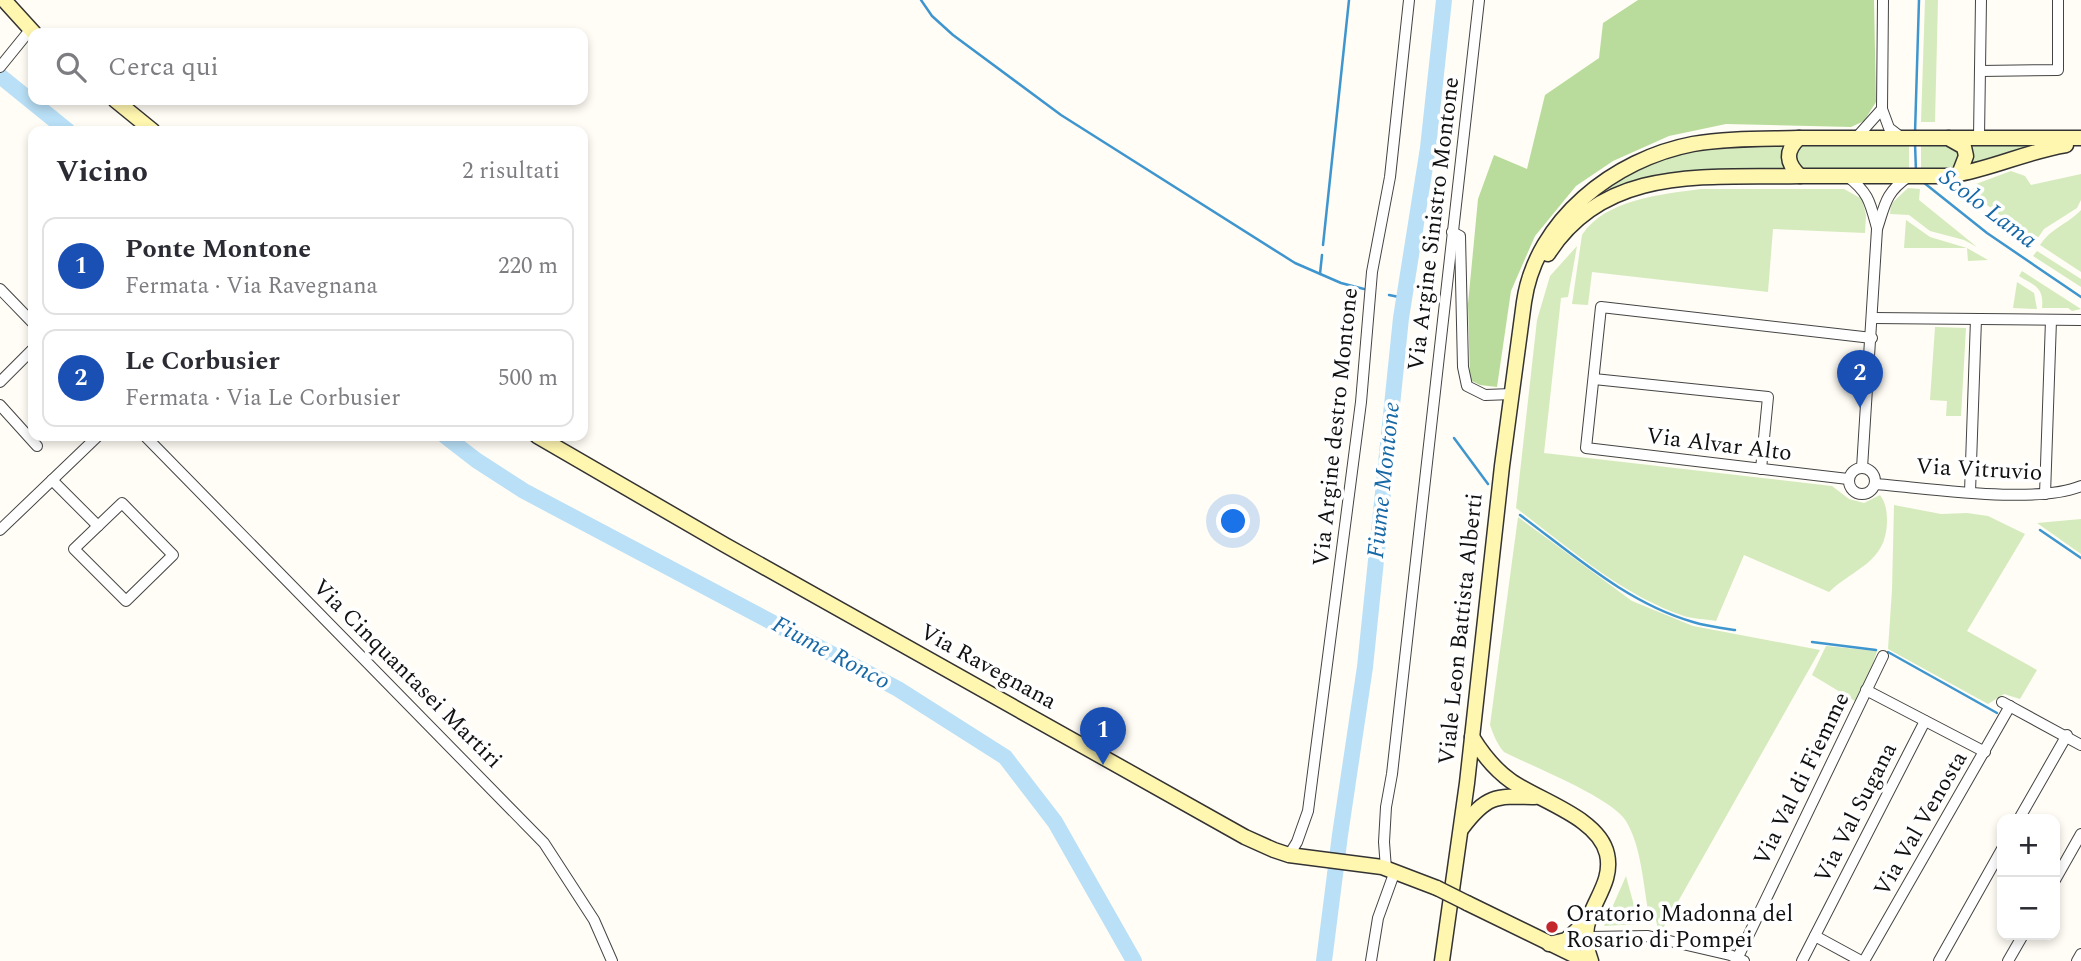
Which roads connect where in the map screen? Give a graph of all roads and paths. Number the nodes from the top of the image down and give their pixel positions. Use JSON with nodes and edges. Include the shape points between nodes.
{"nodes":[{"id":1,"x":4,"y":0,"type":"edge"},
{"id":2,"x":1409,"y":0,"type":"edge"},
{"id":3,"x":1479,"y":0,"type":"edge"},
{"id":4,"x":1883,"y":0,"type":"edge"},
{"id":5,"x":1981,"y":0,"type":"edge"},
{"id":6,"x":2058,"y":0,"type":"edge"},
{"id":7,"x":28,"y":33,"type":"edge"},
{"id":8,"x":28,"y":35,"type":"edge"},
{"id":9,"x":0,"y":67,"type":"edge"},
{"id":10,"x":1980,"y":71,"type":"junction"},
{"id":11,"x":121,"y":105,"type":"edge"},
{"id":12,"x":1882,"y":108,"type":"junction"},
{"id":13,"x":147,"y":126,"type":"edge"},
{"id":14,"x":1979,"y":137,"type":"junction"},
{"id":15,"x":1799,"y":138,"type":"junction"},
{"id":16,"x":1856,"y":138,"type":"junction"},
{"id":17,"x":1902,"y":138,"type":"junction"},
{"id":18,"x":1948,"y":138,"type":"junction"},
{"id":19,"x":2081,"y":140,"type":"edge"},
{"id":20,"x":1959,"y":174,"type":"junction"},
{"id":21,"x":1800,"y":176,"type":"junction"},
{"id":22,"x":1847,"y":176,"type":"junction"},
{"id":23,"x":1909,"y":177,"type":"junction"},
{"id":24,"x":1877,"y":229,"type":"junction"},
{"id":25,"x":1452,"y":232,"type":"junction"},
{"id":26,"x":0,"y":289,"type":"edge"},
{"id":27,"x":1524,"y":302,"type":"junction"},
{"id":28,"x":1873,"y":317,"type":"junction"},
{"id":29,"x":28,"y":318,"type":"edge"},
{"id":30,"x":1976,"y":318,"type":"junction"},
{"id":31,"x":2051,"y":320,"type":"junction"},
{"id":32,"x":2081,"y":320,"type":"edge"},
{"id":33,"x":1872,"y":338,"type":"junction"},
{"id":34,"x":28,"y":354,"type":"edge"},
{"id":35,"x":1594,"y":379,"type":"junction"},
{"id":36,"x":0,"y":382,"type":"edge"},
{"id":37,"x":1512,"y":394,"type":"junction"},
{"id":38,"x":0,"y":405,"type":"edge"},
{"id":39,"x":28,"y":436,"type":"edge"},
{"id":40,"x":32,"y":441,"type":"edge"},
{"id":41,"x":93,"y":441,"type":"edge"},
{"id":42,"x":150,"y":441,"type":"edge"},
{"id":43,"x":546,"y":441,"type":"edge"},
{"id":44,"x":37,"y":446,"type":"dead end"},
{"id":45,"x":1862,"y":468,"type":"junction"},
{"id":46,"x":1761,"y":469,"type":"junction"},
{"id":47,"x":1848,"y":478,"type":"junction"},
{"id":48,"x":52,"y":480,"type":"junction"},
{"id":49,"x":1875,"y":484,"type":"junction"},
{"id":50,"x":2081,"y":486,"type":"edge"},
{"id":51,"x":1970,"y":492,"type":"junction"},
{"id":52,"x":2045,"y":494,"type":"junction"},
{"id":53,"x":98,"y":526,"type":"junction"},
{"id":54,"x":0,"y":530,"type":"edge"},
{"id":55,"x":1883,"y":656,"type":"dead end"},
{"id":56,"x":1866,"y":690,"type":"junction"},
{"id":57,"x":1925,"y":720,"type":"junction"},
{"id":58,"x":2067,"y":735,"type":"junction"},
{"id":59,"x":1472,"y":737,"type":"junction"},
{"id":60,"x":2081,"y":745,"type":"edge"},
{"id":61,"x":1985,"y":752,"type":"junction"},
{"id":62,"x":1493,"y":767,"type":"junction"},
{"id":63,"x":1467,"y":780,"type":"junction"},
{"id":64,"x":1536,"y":797,"type":"junction"},
{"id":65,"x":1489,"y":800,"type":"junction"},
{"id":66,"x":2022,"y":814,"type":"edge"},
{"id":67,"x":1460,"y":831,"type":"junction"},
{"id":68,"x":2081,"y":834,"type":"edge"},
{"id":69,"x":1297,"y":856,"type":"junction"},
{"id":70,"x":1997,"y":858,"type":"edge"},
{"id":71,"x":1387,"y":869,"type":"junction"},
{"id":72,"x":2057,"y":877,"type":"edge"},
{"id":73,"x":1587,"y":921,"type":"junction"},
{"id":74,"x":1815,"y":936,"type":"junction"},
{"id":75,"x":1591,"y":937,"type":"dead end"},
{"id":76,"x":2021,"y":940,"type":"edge"},
{"id":77,"x":1549,"y":944,"type":"junction"},
{"id":78,"x":1443,"y":954,"type":"edge"},
{"id":79,"x":2081,"y":954,"type":"edge"},
{"id":80,"x":1741,"y":959,"type":"edge"},
{"id":81,"x":612,"y":961,"type":"edge"},
{"id":82,"x":1371,"y":961,"type":"edge"},
{"id":83,"x":1452,"y":961,"type":"edge"},
{"id":84,"x":1589,"y":961,"type":"edge"},
{"id":85,"x":1802,"y":961,"type":"edge"},
{"id":86,"x":1863,"y":961,"type":"edge"},
{"id":87,"x":1939,"y":961,"type":"edge"},
{"id":88,"x":2008,"y":961,"type":"edge"},
{"id":89,"x":2077,"y":961,"type":"edge"}],
"edges":[{"from":1,"to":7,"type":"main road"},
{"from":2,"to":69,"type":"street","name":"Via Argine destro Montone","via":[[1308,811]]},
{"from":3,"to":25,"type":"street","name":"Via Argine Sinistro Montone"},
{"from":4,"to":12,"type":"street"},
{"from":5,"to":10,"type":"street"},
{"from":6,"to":10,"type":"street","via":[[2058,70]]},
{"from":8,"to":9,"type":"street"},
{"from":10,"to":14,"type":"street"},
{"from":11,"to":13,"type":"main road"},
{"from":12,"to":16,"type":"street"},
{"from":12,"to":17,"type":"street","via":[[1889,128]]},
{"from":14,"to":18,"type":"main road"},
{"from":14,"to":19,"type":"main road"},
{"from":15,"to":16,"type":"main road","name":"Viale Leon Battista Alberti"},
{"from":15,"to":21,"type":"main road","via":[[1791,145],[1788,159]]},
{"from":15,"to":27,"type":"main road","name":"Viale Leon Battista Alberti","via":[[1694,144],[1648,157],[1610,178],[1571,209],[1552,232],[1527,282]]},
{"from":16,"to":17,"type":"main road","name":"Viale Leon Battista Alberti"},
{"from":17,"to":18,"type":"main road"},
{"from":18,"to":20,"type":"main road","via":[[1964,147],[1966,156]]},
{"from":19,"to":20,"type":"main road"},
{"from":20,"to":23,"type":"main road"},
{"from":21,"to":22,"type":"main road","name":"Viale Leon Battista Alberti"},
{"from":21,"to":27,"type":"main road","name":"Viale Leon Battista Alberti","via":[[1680,179],[1623,192],[1575,221],[1549,254]]},
{"from":22,"to":23,"type":"main road","name":"Viale Leon Battista Alberti"},
{"from":22,"to":24,"type":"street","via":[[1869,197]]},
{"from":23,"to":24,"type":"street","via":[[1888,196]]},
{"from":24,"to":28,"type":"street"},
{"from":25,"to":37,"type":"street","via":[[1460,236],[1467,386],[1485,395]]},
{"from":25,"to":71,"type":"street","name":"Via Argine Sinistro Montone","via":[[1386,807]]},
{"from":26,"to":29,"type":"street"},
{"from":27,"to":37,"type":"main road","name":"Viale Leon Battista Alberti"},
{"from":28,"to":30,"type":"street"},
{"from":28,"to":33,"type":"street"},
{"from":30,"to":31,"type":"street"},
{"from":30,"to":51,"type":"street"},
{"from":31,"to":32,"type":"street"},
{"from":31,"to":52,"type":"street"},
{"from":33,"to":35,"type":"street","via":[[1601,307]]},
{"from":33,"to":45,"type":"street"},
{"from":34,"to":36,"type":"street"},
{"from":35,"to":46,"type":"street","name":"Via Alvar Alto","via":[[1586,448]]},
{"from":35,"to":46,"type":"street","via":[[1769,397]]},
{"from":37,"to":59,"type":"main road","name":"Viale Leon Battista Alberti"},
{"from":38,"to":39,"type":"street"},
{"from":40,"to":44,"type":"street"},
{"from":41,"to":48,"type":"street"},
{"from":42,"to":81,"type":"street","name":"Via Cinquantasei Martiri","via":[[544,843],[594,920]]},
{"from":43,"to":69,"type":"main road","name":"Via Ravegnana","via":[[1245,837]]},
{"from":45,"to":47,"type":"street"},
{"from":45,"to":49,"type":"street","via":[[1872,472]]},
{"from":46,"to":47,"type":"street","name":"Via Alvar Alto"},
{"from":47,"to":49,"type":"street","via":[[1849,487],[1859,495],[1867,494]]},
{"from":48,"to":53,"type":"street"},
{"from":48,"to":54,"type":"street"},
{"from":49,"to":51,"type":"street","name":"Via Vitruvio"},
{"from":50,"to":52,"type":"street","name":"Via Vitruvio"},
{"from":51,"to":52,"type":"street","name":"Via Vitruvio"},
{"from":53,"to":53,"type":"street","via":[[74,549],[126,601],[173,555],[122,503]]},
{"from":55,"to":56,"type":"street","name":"Via Val di Fiemme"},
{"from":56,"to":57,"type":"street"},
{"from":56,"to":80,"type":"street","name":"Via Val di Fiemme"},
{"from":57,"to":61,"type":"street"},
{"from":57,"to":74,"type":"street","name":"Via Val Sugana"},
{"from":58,"to":60,"type":"street"},
{"from":58,"to":61,"type":"street","name":"Via Val Venosta","via":[[2006,704]]},
{"from":58,"to":66,"type":"street"},
{"from":59,"to":62,"type":"main road"},
{"from":59,"to":63,"type":"main road","name":"Viale Leon Battista Alberti"},
{"from":61,"to":86,"type":"street","name":"Via Val Venosta"},
{"from":62,"to":63,"type":"main road"},
{"from":62,"to":64,"type":"main road"},
{"from":63,"to":65,"type":"main road"},
{"from":63,"to":67,"type":"main road","name":"Viale Leon Battista Alberti"},
{"from":64,"to":65,"type":"main road"},
{"from":64,"to":73,"type":"main road","via":[[1584,821],[1603,841],[1607,879]]},
{"from":65,"to":67,"type":"main road"},
{"from":67,"to":78,"type":"main road","name":"Viale Leon Battista Alberti"},
{"from":68,"to":72,"type":"street"},
{"from":69,"to":71,"type":"main road","name":"Via Ravegnana"},
{"from":70,"to":87,"type":"street"},
{"from":71,"to":77,"type":"main road","name":"Via Ravegnana","bridge":true,"via":[[1437,888]]},
{"from":71,"to":82,"type":"street"},
{"from":73,"to":77,"type":"main road","via":[[1566,940]]},
{"from":73,"to":84,"type":"main road"},
{"from":74,"to":85,"type":"street","name":"Via Val Sugana"},
{"from":74,"to":86,"type":"street"},
{"from":75,"to":80,"type":"street","via":[[1648,936]]},
{"from":76,"to":88,"type":"street"},
{"from":77,"to":84,"type":"main road","name":"Via Ravegnana"},
{"from":78,"to":83,"type":"main road"},
{"from":79,"to":89,"type":"street"}]}
